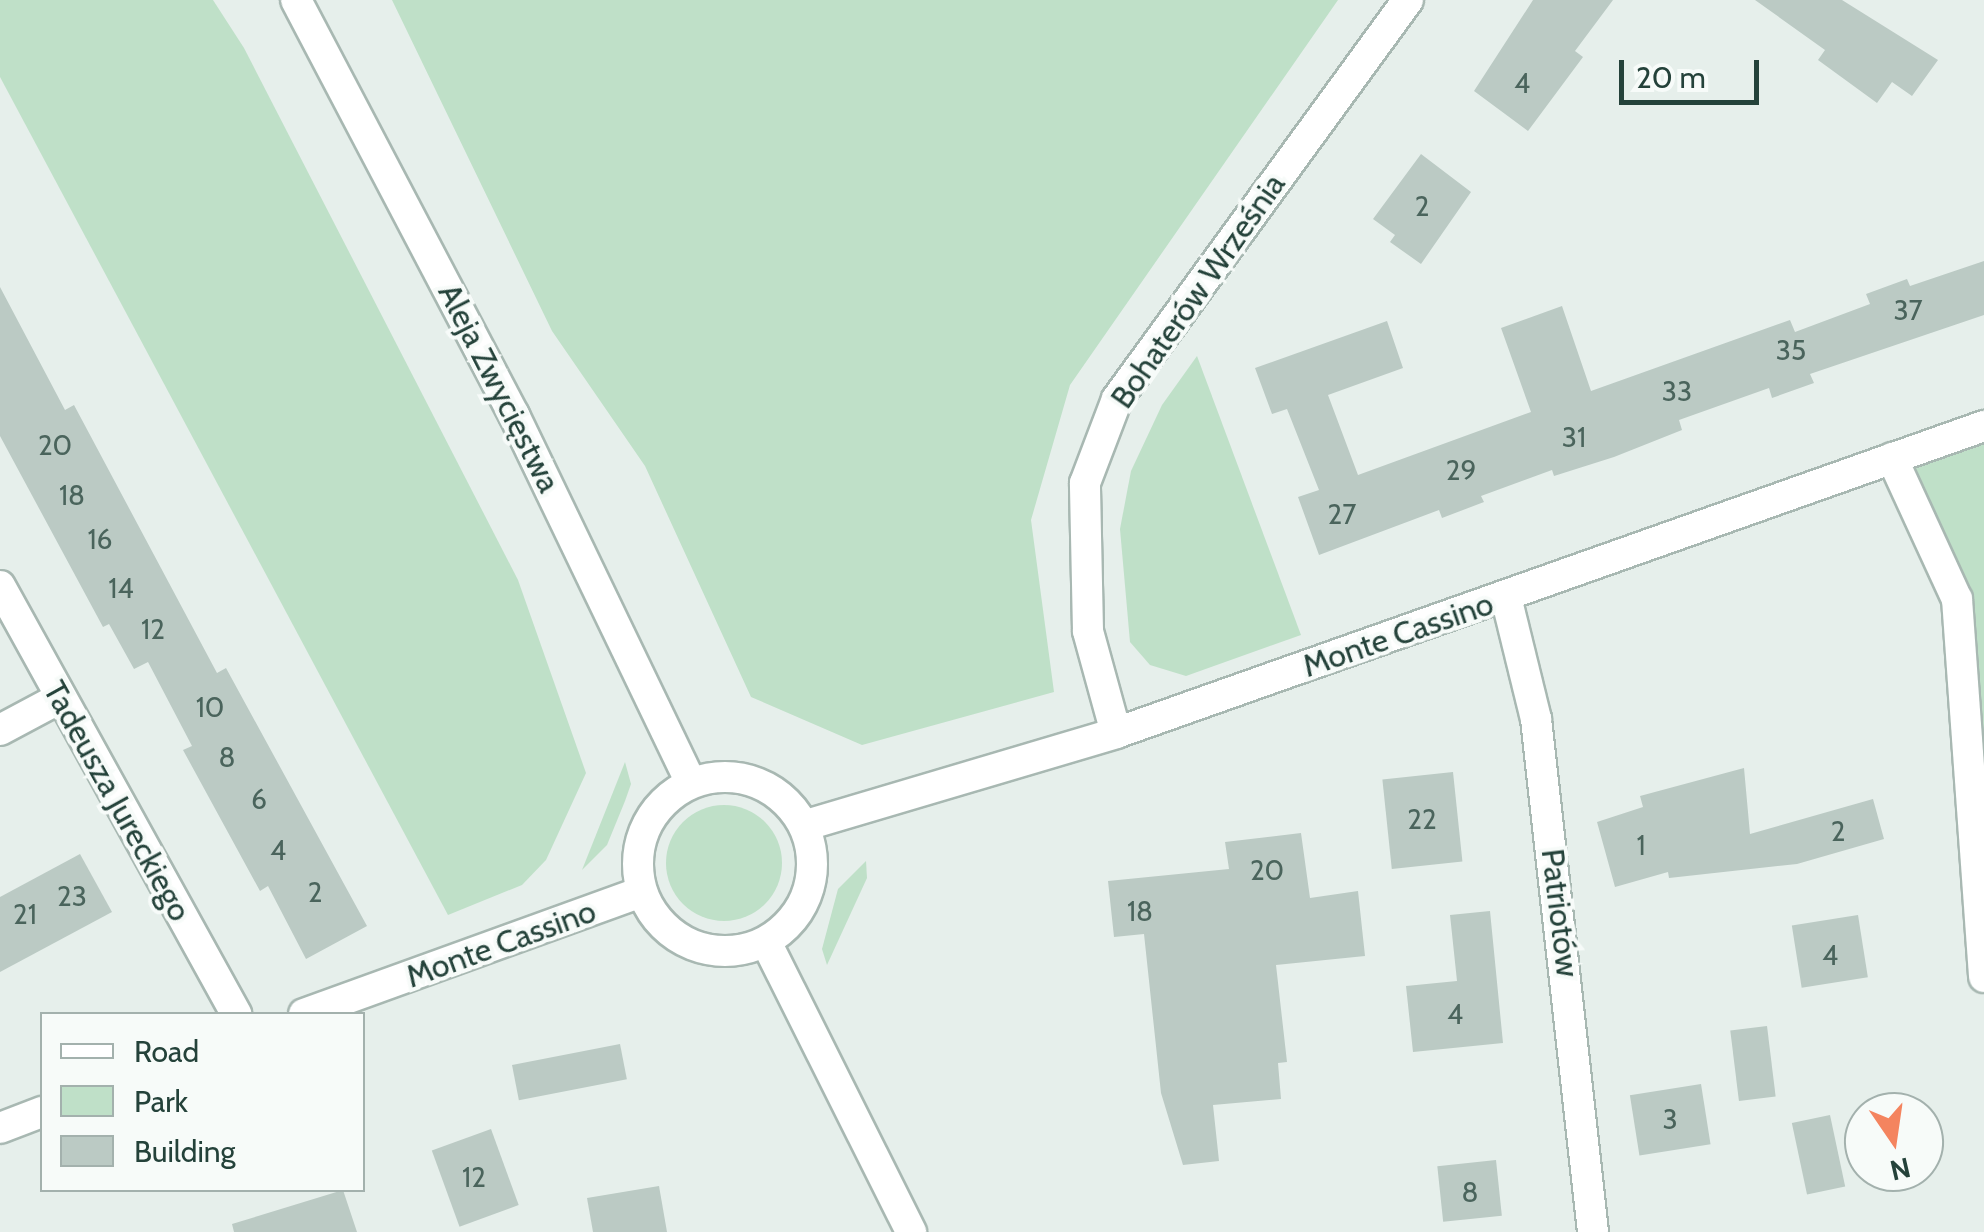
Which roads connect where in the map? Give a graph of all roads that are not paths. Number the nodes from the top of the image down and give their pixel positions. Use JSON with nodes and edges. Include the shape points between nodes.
{"nodes":[{"id":1,"x":296,"y":0,"type":"edge"},
{"id":2,"x":1408,"y":0,"type":"edge"},
{"id":3,"x":1984,"y":426,"type":"edge"},
{"id":4,"x":1892,"y":458,"type":"junction"},
{"id":5,"x":0,"y":586,"type":"edge"},
{"id":6,"x":1506,"y":597,"type":"junction"},
{"id":7,"x":60,"y":698,"type":"junction"},
{"id":8,"x":0,"y":730,"type":"edge"},
{"id":9,"x":1116,"y":733,"type":"junction"},
{"id":10,"x":690,"y":783,"type":"junction"},
{"id":11,"x":806,"y":825,"type":"junction"},
{"id":12,"x":641,"y":892,"type":"junction"},
{"id":13,"x":766,"y":942,"type":"junction"},
{"id":14,"x":1984,"y":977,"type":"edge"},
{"id":15,"x":235,"y":1012,"type":"edge"},
{"id":16,"x":310,"y":1012,"type":"edge"},
{"id":17,"x":40,"y":1113,"type":"edge"},
{"id":18,"x":0,"y":1128,"type":"edge"},
{"id":19,"x":912,"y":1232,"type":"edge"},
{"id":20,"x":1592,"y":1232,"type":"edge"}],
"edges":[{"from":1,"to":10,"type":"street","name":"Aleja Zwycięstwa","via":[[514,415]]},
{"from":2,"to":9,"type":"street","name":"Bohaterów Września","via":[[1117,399],[1085,483],[1088,631]]},
{"from":3,"to":4,"type":"street","name":"Monte Cassino"},
{"from":4,"to":6,"type":"street","name":"Monte Cassino"},
{"from":4,"to":14,"type":"street","via":[[1956,599]]},
{"from":5,"to":7,"type":"street","name":"Tadeusza Jureckiego"},
{"from":6,"to":9,"type":"street","name":"Monte Cassino"},
{"from":6,"to":20,"type":"street","name":"Patriotów","via":[[1536,718]]},
{"from":7,"to":8,"type":"street"},
{"from":7,"to":15,"type":"street","name":"Tadeusza Jureckiego"},
{"from":9,"to":11,"type":"street","name":"Monte Cassino"},
{"from":10,"to":11,"type":"street","via":[[746,779],[772,790]]},
{"from":10,"to":12,"type":"street","via":[[660,806],[640,840]]},
{"from":11,"to":13,"type":"street","via":[[812,858],[808,893],[792,920]]},
{"from":12,"to":13,"type":"street","via":[[662,925],[686,943],[720,952]]},
{"from":12,"to":16,"type":"street","name":"Monte Cassino"},
{"from":13,"to":19,"type":"street"},
{"from":17,"to":18,"type":"street"}]}
